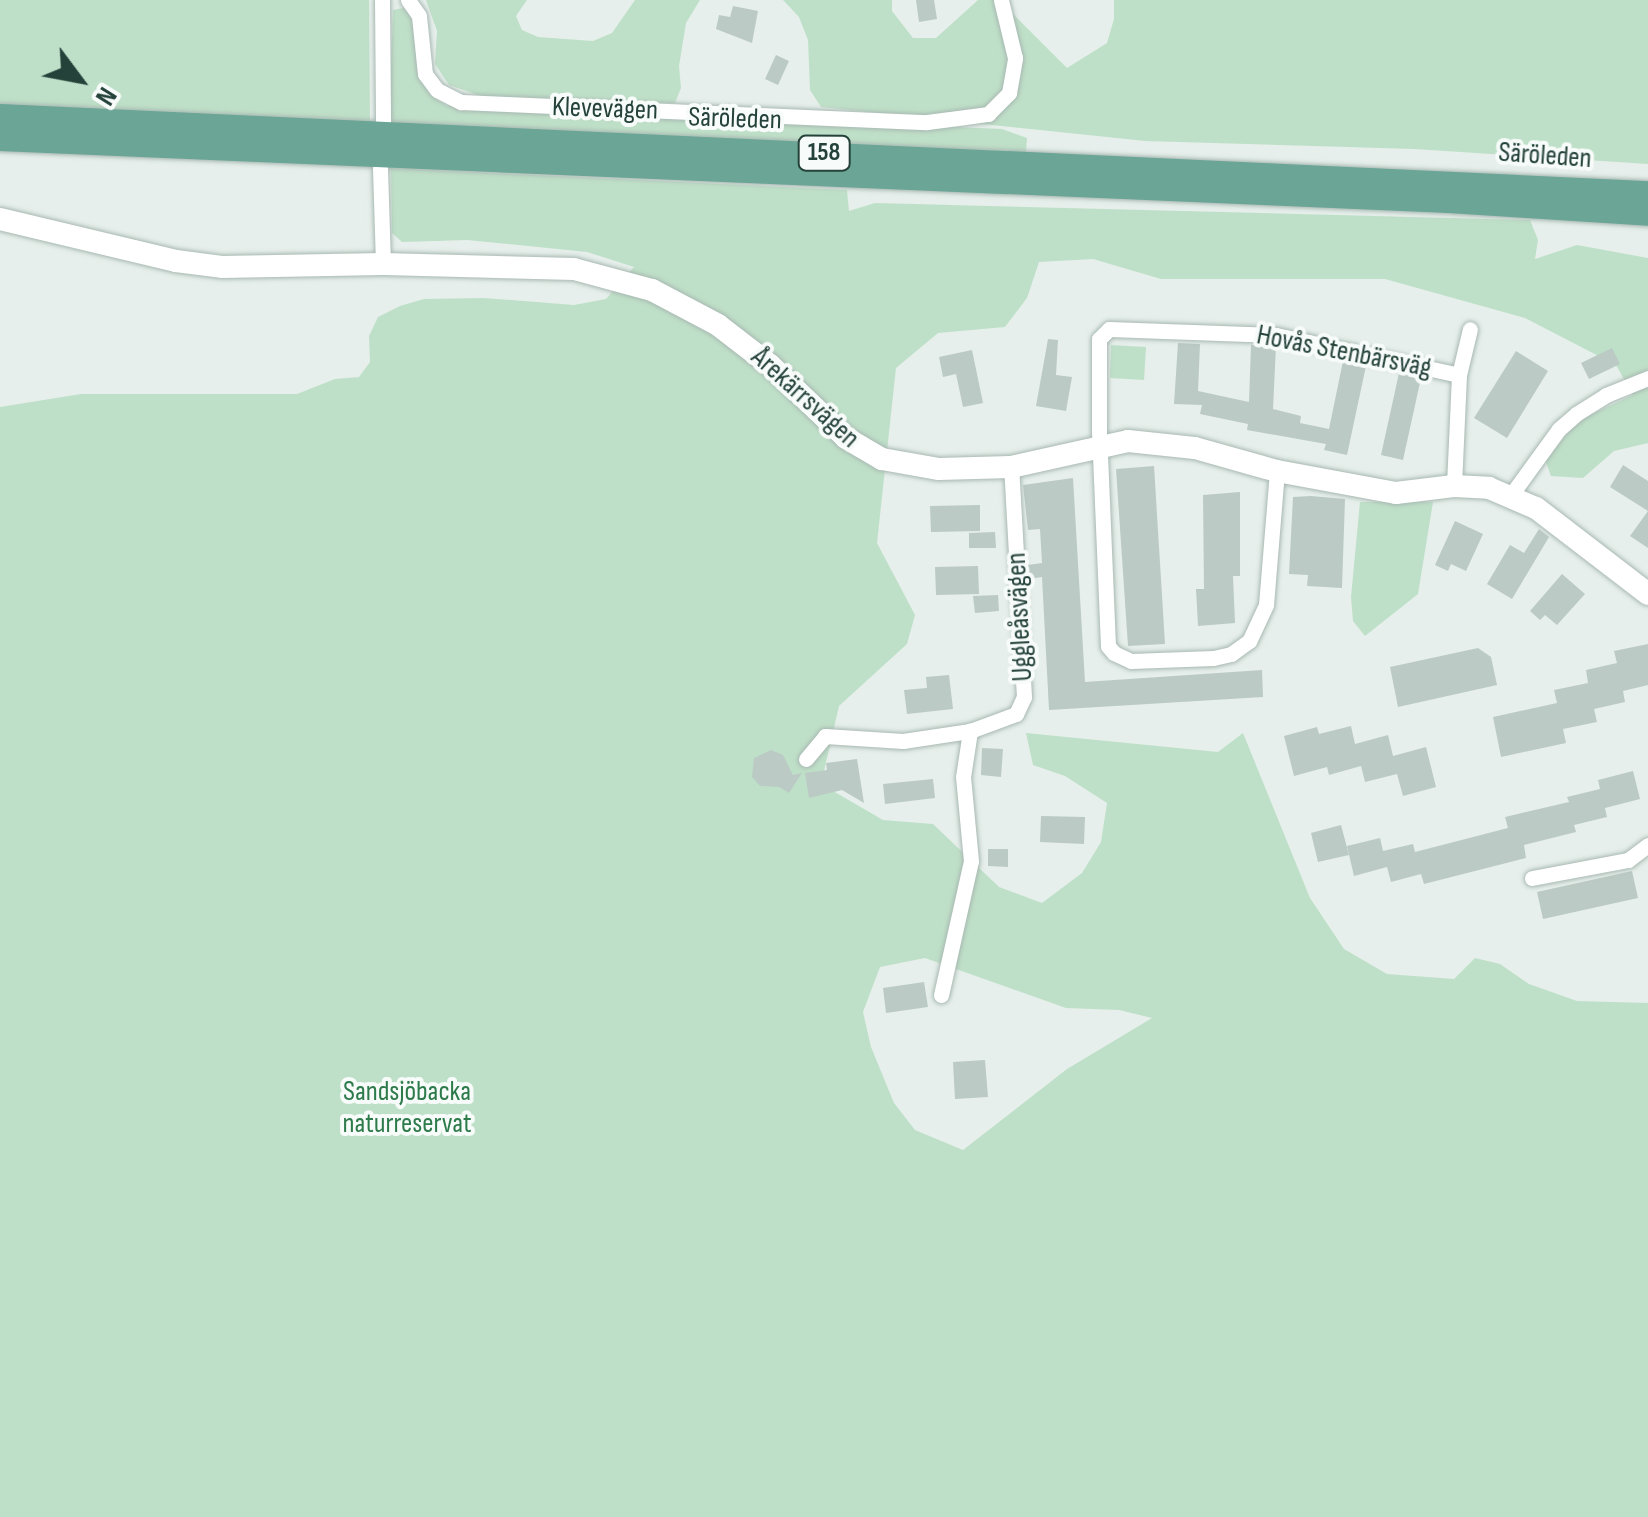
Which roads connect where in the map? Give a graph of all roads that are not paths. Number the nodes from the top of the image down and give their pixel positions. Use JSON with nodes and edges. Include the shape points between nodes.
{"nodes":[{"id":1,"x":382,"y":0,"type":"edge"},
{"id":2,"x":408,"y":0,"type":"edge"},
{"id":3,"x":1001,"y":0,"type":"edge"},
{"id":4,"x":0,"y":116,"type":"edge"},
{"id":5,"x":383,"y":121,"type":"dead end"},
{"id":6,"x":0,"y":138,"type":"edge"},
{"id":7,"x":380,"y":168,"type":"dead end"},
{"id":8,"x":1648,"y":192,"type":"edge"},
{"id":9,"x":1648,"y":213,"type":"edge"},
{"id":10,"x":0,"y":219,"type":"edge"},
{"id":11,"x":382,"y":264,"type":"junction"},
{"id":12,"x":1470,"y":328,"type":"dead end"},
{"id":13,"x":1459,"y":375,"type":"junction"},
{"id":14,"x":1648,"y":378,"type":"edge"},
{"id":15,"x":1100,"y":444,"type":"junction"},
{"id":16,"x":1010,"y":468,"type":"junction"},
{"id":17,"x":1277,"y":471,"type":"junction"},
{"id":18,"x":1454,"y":486,"type":"junction"},
{"id":19,"x":1511,"y":495,"type":"junction"},
{"id":20,"x":1648,"y":594,"type":"edge"},
{"id":21,"x":970,"y":731,"type":"junction"},
{"id":22,"x":806,"y":759,"type":"dead end"},
{"id":23,"x":1648,"y":845,"type":"edge"},
{"id":24,"x":1532,"y":878,"type":"dead end"},
{"id":25,"x":941,"y":994,"type":"dead end"}],
"edges":[{"from":1,"to":5,"type":"street"},
{"from":2,"to":3,"type":"street","name":"Klevevägen","via":[[419,16],[425,74],[451,100],[927,122],[988,114],[1009,92],[1014,41]]},
{"from":4,"to":8,"type":"main road","name":"Säröleden","number":"158"},
{"from":6,"to":9,"type":"main road","name":"Säröleden","number":"158"},
{"from":7,"to":11,"type":"street"},
{"from":10,"to":11,"type":"street","name":"Årekärrsvägen","via":[[207,265]]},
{"from":11,"to":16,"type":"street","name":"Årekärrsvägen","via":[[574,270],[652,290],[746,345],[871,454],[939,469]]},
{"from":12,"to":13,"type":"street","name":"Hovås Stenbärsväg"},
{"from":13,"to":15,"type":"street","name":"Hovås Stenbärsväg","via":[[1276,335],[1109,329],[1100,339]]},
{"from":13,"to":18,"type":"street","name":"Hovås Stenbärsväg"},
{"from":14,"to":19,"type":"street","via":[[1576,414]]},
{"from":15,"to":16,"type":"street","name":"Årekärrsvägen"},
{"from":15,"to":17,"type":"street","name":"Årekärrsvägen","via":[[1180,446]]},
{"from":15,"to":17,"type":"street","via":[[1108,646],[1130,660],[1214,658],[1231,654],[1254,634],[1266,605]]},
{"from":16,"to":21,"type":"street","name":"Uggleåsvägen","via":[[1024,704],[1016,714]]},
{"from":17,"to":18,"type":"street","name":"Årekärrsvägen","via":[[1396,493]]},
{"from":18,"to":19,"type":"street","name":"Årekärrsvägen"},
{"from":19,"to":20,"type":"street","name":"Årekärrsvägen"},
{"from":21,"to":22,"type":"street","name":"Uggleåsvägen","via":[[883,743],[825,736]]},
{"from":21,"to":25,"type":"street","via":[[962,777],[970,860]]},
{"from":23,"to":24,"type":"street","via":[[1628,860]]}]}
